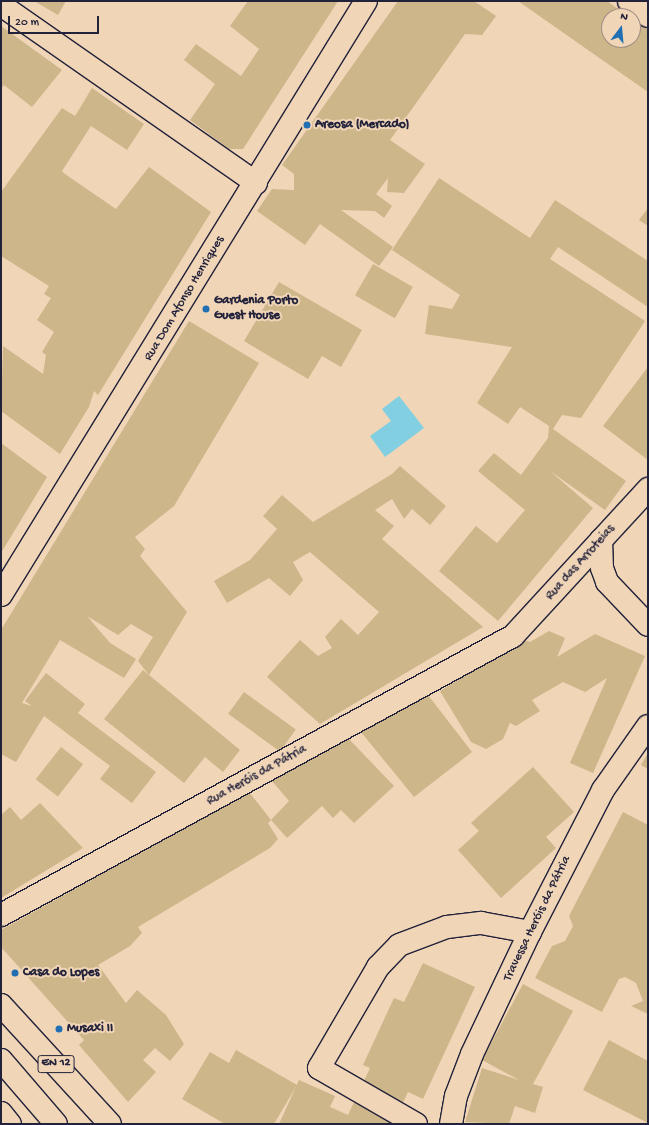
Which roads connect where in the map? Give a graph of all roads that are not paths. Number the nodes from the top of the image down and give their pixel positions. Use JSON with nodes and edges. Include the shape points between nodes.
{"nodes":[{"id":1,"x":366,"y":1,"type":"edge"},
{"id":2,"x":629,"y":1,"type":"edge"},
{"id":3,"x":1,"y":5,"type":"edge"},
{"id":4,"x":648,"y":16,"type":"edge"},
{"id":5,"x":256,"y":183,"type":"junction"},
{"id":6,"x":648,"y":489,"type":"edge"},
{"id":7,"x":601,"y":540,"type":"junction"},
{"id":8,"x":1,"y":595,"type":"edge"},
{"id":9,"x":648,"y":625,"type":"edge"},
{"id":10,"x":513,"y":636,"type":"joint"},
{"id":11,"x":648,"y":726,"type":"edge"},
{"id":12,"x":1,"y":915,"type":"edge"},
{"id":13,"x":530,"y":932,"type":"junction"},
{"id":14,"x":1,"y":1005,"type":"edge"},
{"id":15,"x":1,"y":1060,"type":"edge"},
{"id":16,"x":1,"y":1113,"type":"edge"},
{"id":17,"x":10,"y":1124,"type":"edge"},
{"id":18,"x":56,"y":1124,"type":"edge"},
{"id":19,"x":110,"y":1124,"type":"edge"},
{"id":20,"x":416,"y":1124,"type":"edge"},
{"id":21,"x":451,"y":1124,"type":"edge"}],
"edges":[{"from":1,"to":5,"type":"street","name":"Rua Dom Afonso Henriques"},
{"from":2,"to":4,"type":"street"},
{"from":3,"to":5,"type":"street"},
{"from":5,"to":8,"type":"street","name":"Rua Dom Afonso Henriques"},
{"from":6,"to":7,"type":"street","name":"Rua das Arroteias"},
{"from":7,"to":9,"type":"street","via":[[602,568],[607,582]]},
{"from":7,"to":10,"type":"street","name":"Rua das Arroteias"},
{"from":10,"to":12,"type":"street","name":"Rua Heróis da Pátria"},
{"from":11,"to":13,"type":"street","name":"Travessa Heróis da Pátria","via":[[603,790]]},
{"from":13,"to":20,"type":"street","via":[[481,923],[447,927],[399,945],[378,967],[319,1068]]},
{"from":13,"to":21,"type":"street","name":"Travessa Heróis da Pátria","via":[[472,1054],[456,1096]]},
{"from":14,"to":19,"type":"street","number":"EN 12"},
{"from":15,"to":18,"type":"street","number":"EN 12"},
{"from":16,"to":17,"type":"street"}]}
